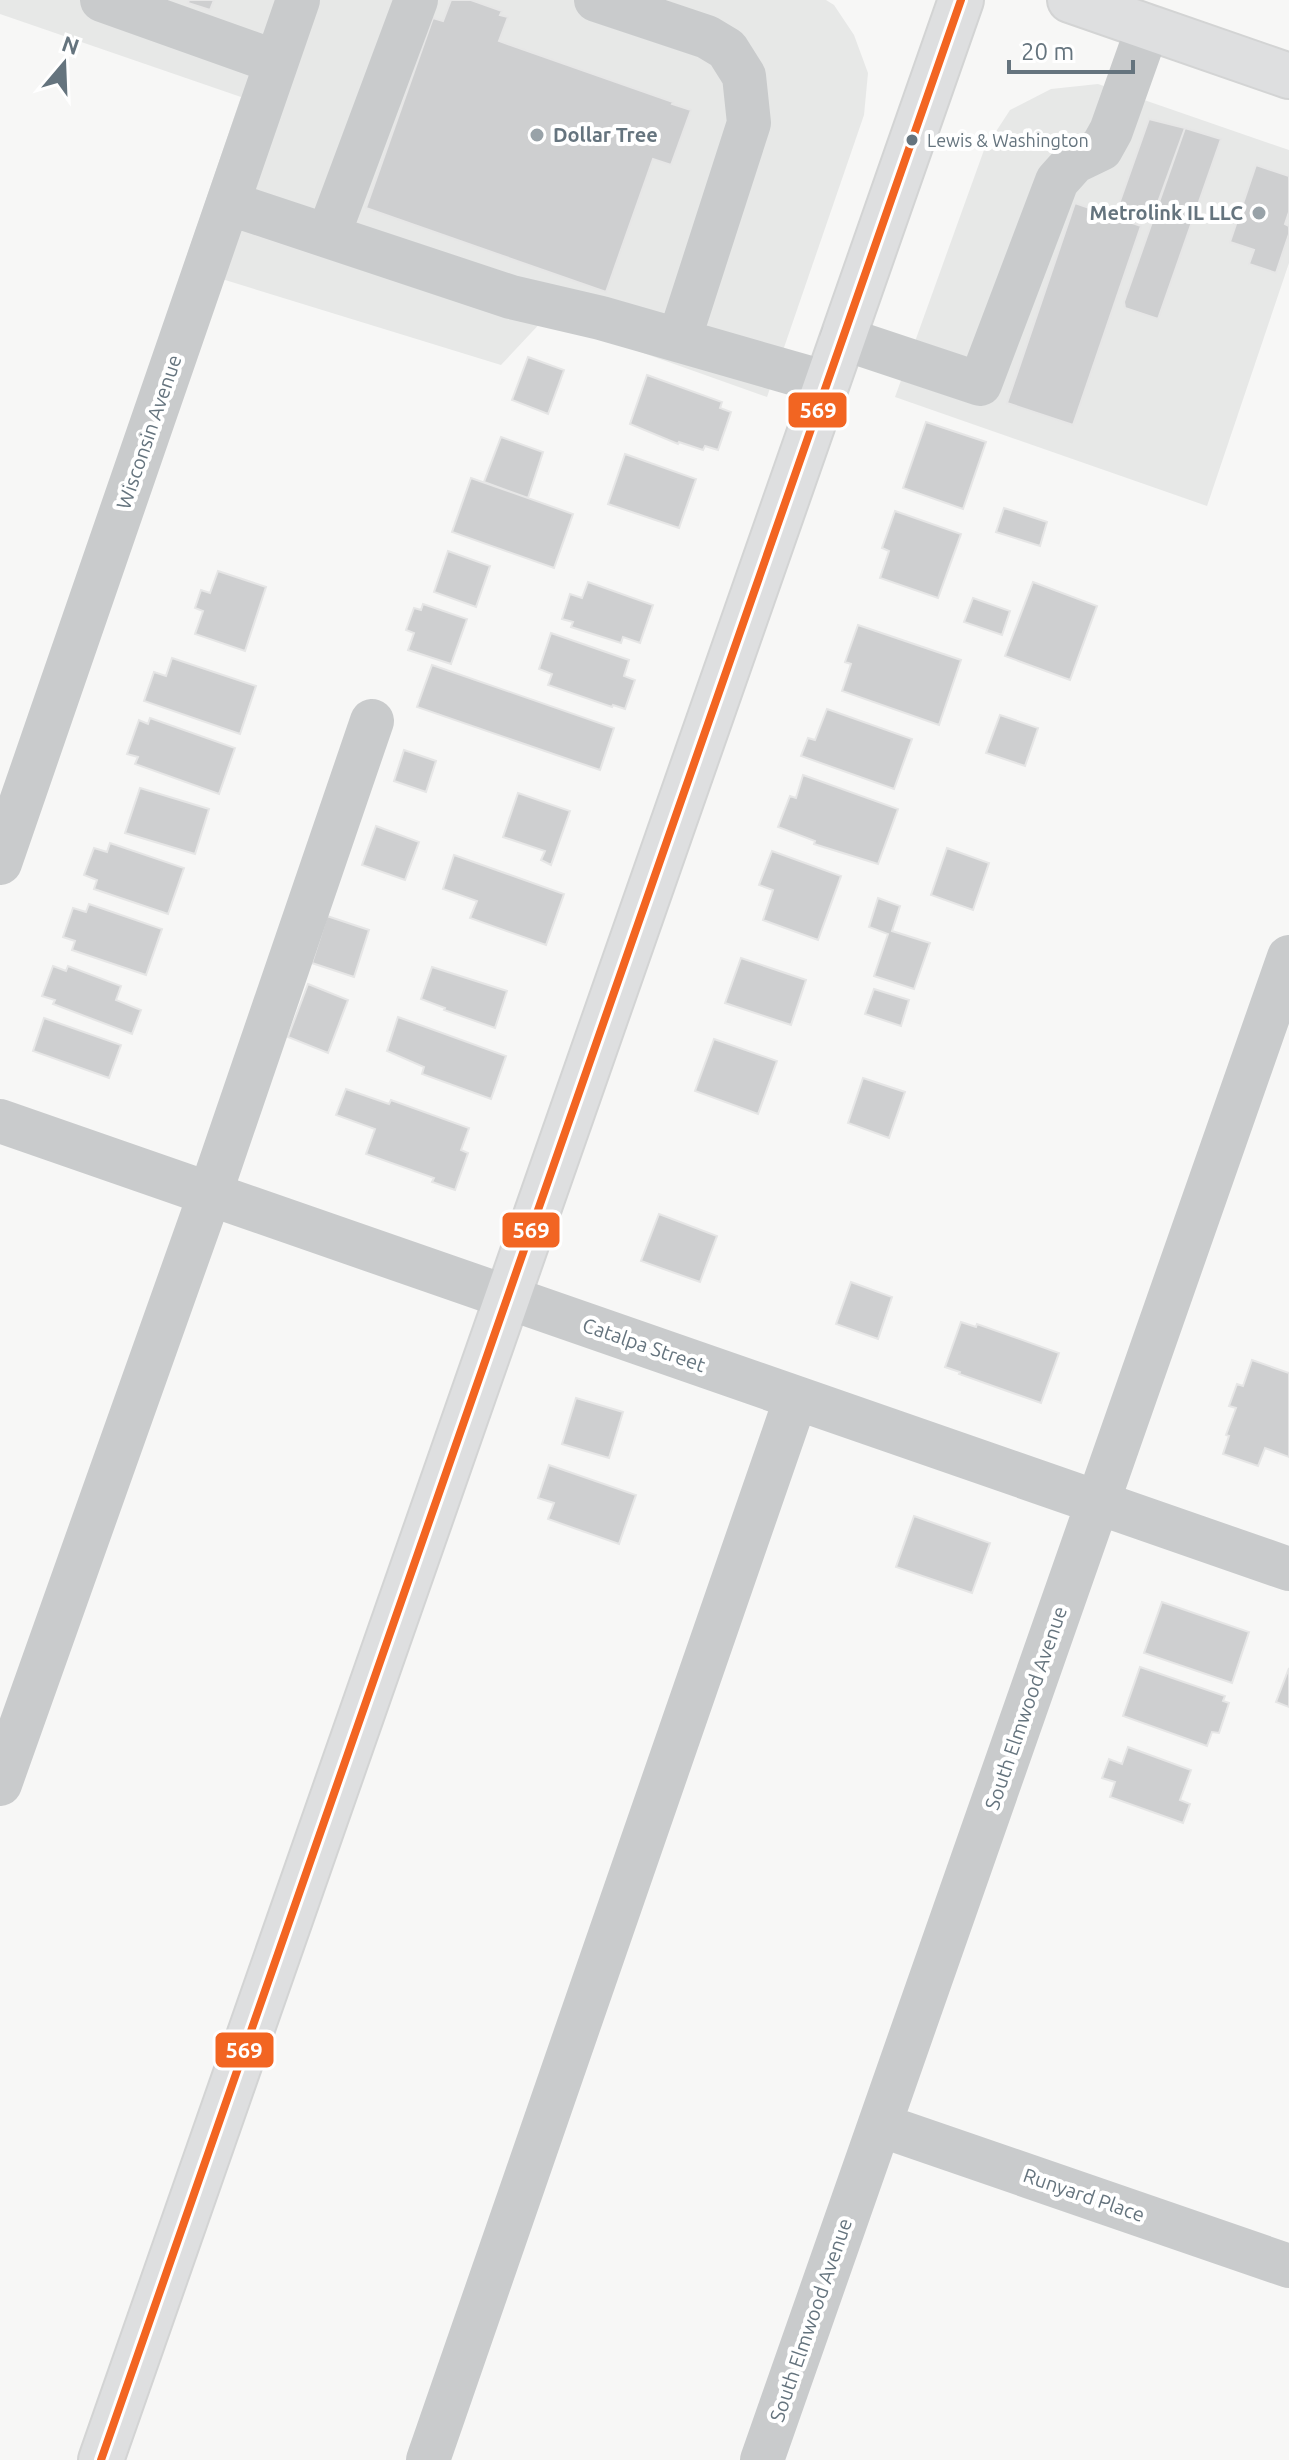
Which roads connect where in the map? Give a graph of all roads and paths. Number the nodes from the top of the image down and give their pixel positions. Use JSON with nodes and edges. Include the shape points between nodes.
{"nodes":[{"id":1,"x":102,"y":0,"type":"edge"},
{"id":2,"x":298,"y":0,"type":"edge"},
{"id":3,"x":416,"y":0,"type":"edge"},
{"id":4,"x":596,"y":0,"type":"edge"},
{"id":5,"x":961,"y":0,"type":"edge"},
{"id":6,"x":1070,"y":0,"type":"edge"},
{"id":7,"x":1148,"y":27,"type":"junction"},
{"id":8,"x":276,"y":62,"type":"junction"},
{"id":9,"x":1289,"y":76,"type":"edge"},
{"id":10,"x":228,"y":203,"type":"junction"},
{"id":11,"x":328,"y":236,"type":"junction"},
{"id":12,"x":842,"y":338,"type":"junction"},
{"id":13,"x":679,"y":340,"type":"junction"},
{"id":14,"x":827,"y":383,"type":"junction"},
{"id":15,"x":372,"y":721,"type":"dead end"},
{"id":16,"x":0,"y":863,"type":"edge"},
{"id":17,"x":1289,"y":957,"type":"edge"},
{"id":18,"x":0,"y":1121,"type":"edge"},
{"id":19,"x":210,"y":1194,"type":"junction"},
{"id":20,"x":507,"y":1297,"type":"junction"},
{"id":21,"x":796,"y":1398,"type":"junction"},
{"id":22,"x":1098,"y":1503,"type":"junction"},
{"id":23,"x":1289,"y":1569,"type":"edge"},
{"id":24,"x":0,"y":1784,"type":"edge"},
{"id":25,"x":880,"y":2125,"type":"junction"},
{"id":26,"x":1289,"y":2266,"type":"edge"},
{"id":27,"x":101,"y":2460,"type":"edge"},
{"id":28,"x":428,"y":2460,"type":"edge"},
{"id":29,"x":762,"y":2460,"type":"edge"}],
"edges":[{"from":1,"to":8,"type":"street"},
{"from":2,"to":8,"type":"street","name":"Wisconsin Avenue"},
{"from":3,"to":11,"type":"street"},
{"from":4,"to":13,"type":"street","via":[[707,37],[727,49],[744,76],[749,123]]},
{"from":5,"to":12,"type":"main road"},
{"from":6,"to":7,"type":"main road"},
{"from":7,"to":9,"type":"main road"},
{"from":7,"to":12,"type":"street","via":[[1101,149],[1074,162],[1057,181],[980,384]]},
{"from":8,"to":10,"type":"street","name":"Wisconsin Avenue"},
{"from":10,"to":11,"type":"street"},
{"from":10,"to":16,"type":"street","name":"Wisconsin Avenue"},
{"from":11,"to":13,"type":"street","via":[[511,297]]},
{"from":12,"to":14,"type":"main road"},
{"from":13,"to":14,"type":"street"},
{"from":14,"to":20,"type":"main road"},
{"from":15,"to":19,"type":"street"},
{"from":17,"to":22,"type":"street","name":"South Elmwood Avenue"},
{"from":18,"to":19,"type":"street","name":"Catalpa Street"},
{"from":19,"to":20,"type":"street","name":"Catalpa Street"},
{"from":19,"to":24,"type":"street"},
{"from":20,"to":21,"type":"street","name":"Catalpa Street"},
{"from":20,"to":27,"type":"main road"},
{"from":21,"to":22,"type":"street","name":"Catalpa Street"},
{"from":21,"to":28,"type":"street"},
{"from":22,"to":23,"type":"street","name":"Catalpa Street"},
{"from":22,"to":25,"type":"street","name":"South Elmwood Avenue"},
{"from":25,"to":26,"type":"street","name":"Runyard Place"},
{"from":25,"to":29,"type":"street","name":"South Elmwood Avenue"}]}
